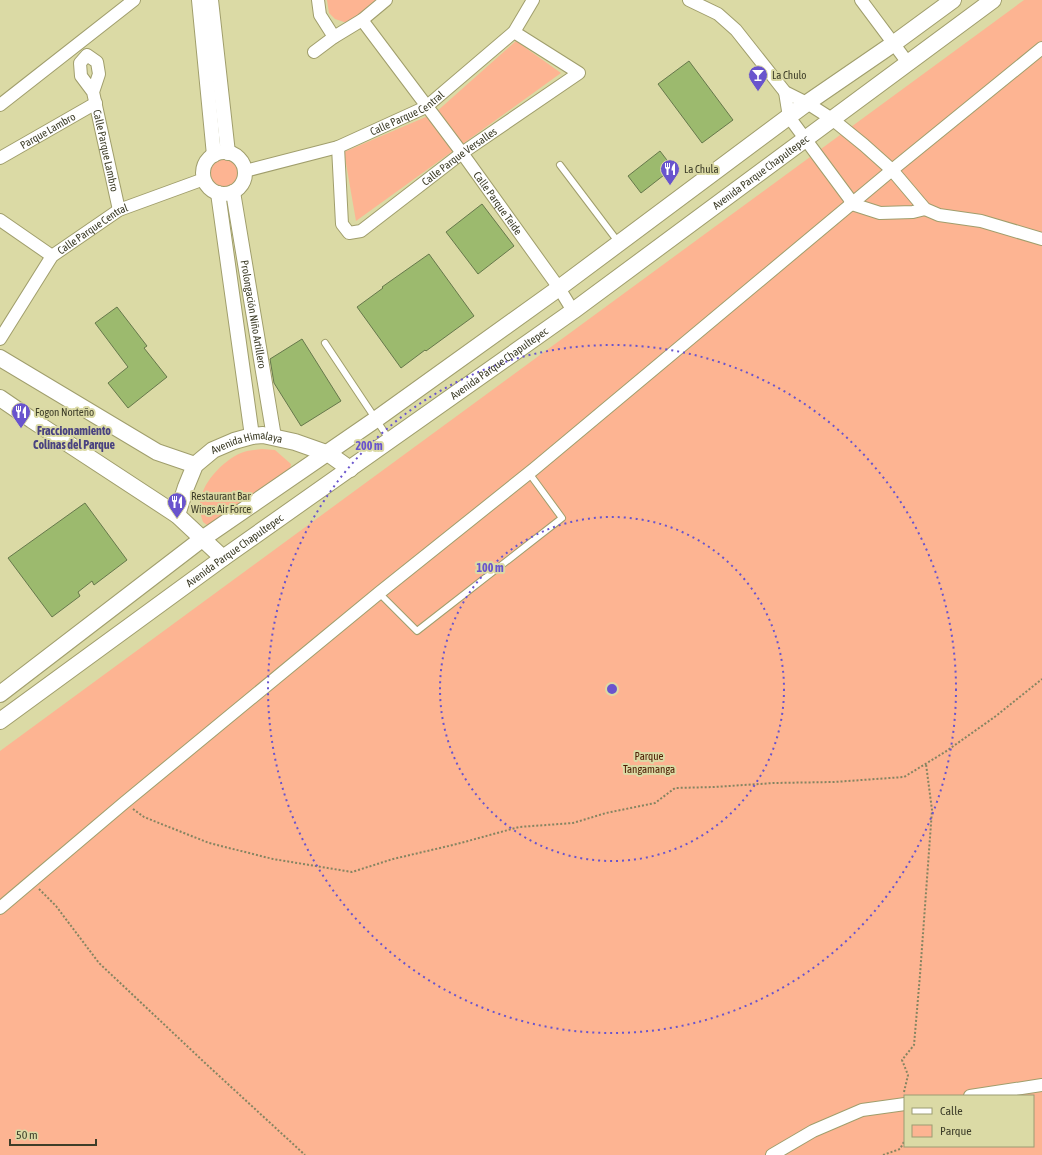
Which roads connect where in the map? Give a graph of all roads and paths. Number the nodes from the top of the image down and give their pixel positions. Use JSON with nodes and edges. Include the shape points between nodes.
{"nodes":[{"id":1,"x":134,"y":0,"type":"edge"},
{"id":2,"x":199,"y":0,"type":"edge"},
{"id":3,"x":211,"y":0,"type":"edge"},
{"id":4,"x":318,"y":0,"type":"edge"},
{"id":5,"x":386,"y":0,"type":"edge"},
{"id":6,"x":533,"y":0,"type":"edge"},
{"id":7,"x":689,"y":0,"type":"edge"},
{"id":8,"x":861,"y":0,"type":"edge"},
{"id":9,"x":953,"y":0,"type":"edge"},
{"id":10,"x":993,"y":0,"type":"edge"},
{"id":11,"x":362,"y":20,"type":"junction"},
{"id":12,"x":514,"y":32,"type":"junction"},
{"id":13,"x":334,"y":37,"type":"junction"},
{"id":14,"x":894,"y":44,"type":"junction"},
{"id":15,"x":1042,"y":48,"type":"edge"},
{"id":16,"x":314,"y":52,"type":"dead end"},
{"id":17,"x":908,"y":63,"type":"junction"},
{"id":18,"x":785,"y":92,"type":"junction"},
{"id":19,"x":95,"y":97,"type":"joint"},
{"id":20,"x":807,"y":103,"type":"junction"},
{"id":21,"x":0,"y":105,"type":"edge"},
{"id":22,"x":426,"y":107,"type":"junction"},
{"id":23,"x":790,"y":117,"type":"junction"},
{"id":24,"x":832,"y":119,"type":"junction"},
{"id":25,"x":806,"y":138,"type":"junction"},
{"id":26,"x":338,"y":147,"type":"junction"},
{"id":27,"x":462,"y":153,"type":"junction"},
{"id":28,"x":221,"y":154,"type":"junction"},
{"id":29,"x":0,"y":158,"type":"edge"},
{"id":30,"x":560,"y":165,"type":"dead end"},
{"id":31,"x":892,"y":170,"type":"junction"},
{"id":32,"x":245,"y":171,"type":"junction"},
{"id":33,"x":204,"y":179,"type":"junction"},
{"id":34,"x":233,"y":192,"type":"junction"},
{"id":35,"x":218,"y":193,"type":"junction"},
{"id":36,"x":852,"y":204,"type":"junction"},
{"id":37,"x":925,"y":209,"type":"junction"},
{"id":38,"x":119,"y":210,"type":"junction"},
{"id":39,"x":0,"y":220,"type":"edge"},
{"id":40,"x":1042,"y":239,"type":"edge"},
{"id":41,"x":619,"y":243,"type":"junction"},
{"id":42,"x":52,"y":256,"type":"junction"},
{"id":43,"x":559,"y":288,"type":"junction"},
{"id":44,"x":573,"y":310,"type":"junction"},
{"id":45,"x":0,"y":339,"type":"edge"},
{"id":46,"x":325,"y":343,"type":"dead end"},
{"id":47,"x":0,"y":358,"type":"edge"},
{"id":48,"x":0,"y":365,"type":"edge"},
{"id":49,"x":0,"y":369,"type":"edge"},
{"id":50,"x":0,"y":398,"type":"edge"},
{"id":51,"x":375,"y":420,"type":"junction"},
{"id":52,"x":252,"y":436,"type":"junction"},
{"id":53,"x":274,"y":437,"type":"junction"},
{"id":54,"x":390,"y":440,"type":"junction"},
{"id":55,"x":329,"y":454,"type":"junction"},
{"id":56,"x":195,"y":465,"type":"junction"},
{"id":57,"x":350,"y":469,"type":"junction"},
{"id":58,"x":529,"y":473,"type":"junction"},
{"id":59,"x":177,"y":515,"type":"junction"},
{"id":60,"x":202,"y":540,"type":"junction"},
{"id":61,"x":223,"y":558,"type":"junction"},
{"id":62,"x":379,"y":592,"type":"junction"},
{"id":63,"x":1042,"y":679,"type":"edge"},
{"id":64,"x":0,"y":694,"type":"edge"},
{"id":65,"x":0,"y":721,"type":"edge"},
{"id":66,"x":926,"y":764,"type":"junction"},
{"id":67,"x":124,"y":803,"type":"junction"},
{"id":68,"x":32,"y":881,"type":"junction"},
{"id":69,"x":0,"y":908,"type":"edge"},
{"id":70,"x":1042,"y":1085,"type":"edge"},
{"id":71,"x":906,"y":1095,"type":"edge"},
{"id":72,"x":977,"y":1095,"type":"edge"},
{"id":73,"x":904,"y":1104,"type":"edge"},
{"id":74,"x":904,"y":1142,"type":"edge"},
{"id":75,"x":305,"y":1155,"type":"edge"},
{"id":76,"x":772,"y":1155,"type":"edge"},
{"id":77,"x":883,"y":1155,"type":"edge"}],
"edges":[{"from":1,"to":21,"type":"street"},
{"from":2,"to":28,"type":"street"},
{"from":3,"to":28,"type":"street"},
{"from":4,"to":13,"type":"street","via":[[320,15]]},
{"from":5,"to":11,"type":"street"},
{"from":6,"to":12,"type":"street","name":"Calle Parque Central"},
{"from":7,"to":18,"type":"street","via":[[718,14],[736,30]]},
{"from":8,"to":14,"type":"street"},
{"from":9,"to":14,"type":"main road"},
{"from":10,"to":17,"type":"main road","name":"Avenida Parque Chapultepec"},
{"from":11,"to":13,"type":"street"},
{"from":11,"to":22,"type":"street","name":"Calle Parque Teide"},
{"from":12,"to":22,"type":"street","name":"Calle Parque Central"},
{"from":12,"to":27,"type":"street","name":"Calle Parque Versalles","via":[[579,73]]},
{"from":13,"to":16,"type":"street"},
{"from":14,"to":17,"type":"street"},
{"from":14,"to":20,"type":"main road"},
{"from":15,"to":31,"type":"street"},
{"from":17,"to":24,"type":"main road","name":"Avenida Parque Chapultepec"},
{"from":18,"to":20,"type":"street"},
{"from":18,"to":23,"type":"street"},
{"from":19,"to":29,"type":"street","name":"Parque Lambro"},
{"from":19,"to":38,"type":"street","name":"Calle Parque Lambro"},
{"from":20,"to":23,"type":"main road"},
{"from":20,"to":24,"type":"street"},
{"from":22,"to":26,"type":"street","name":"Calle Parque Central"},
{"from":22,"to":27,"type":"street","name":"Calle Parque Teide"},
{"from":23,"to":25,"type":"street"},
{"from":23,"to":41,"type":"main road"},
{"from":24,"to":25,"type":"main road","name":"Avenida Parque Chapultepec"},
{"from":24,"to":31,"type":"street"},
{"from":25,"to":36,"type":"street"},
{"from":25,"to":44,"type":"main road","name":"Avenida Parque Chapultepec"},
{"from":26,"to":27,"type":"street","name":"Calle Parque Versalles","via":[[342,224],[349,232],[361,230]]},
{"from":26,"to":32,"type":"street","name":"Calle Parque Central"},
{"from":27,"to":43,"type":"street","name":"Calle Parque Teide"},
{"from":28,"to":32,"type":"street","via":[[234,155]]},
{"from":28,"to":33,"type":"street","via":[[205,165]]},
{"from":30,"to":41,"type":"lane"},
{"from":31,"to":36,"type":"street"},
{"from":31,"to":37,"type":"street"},
{"from":32,"to":34,"type":"street","via":[[242,184]]},
{"from":33,"to":35,"type":"street","via":[[207,185]]},
{"from":33,"to":38,"type":"street","name":"Calle Parque Central"},
{"from":34,"to":35,"type":"street"},
{"from":34,"to":53,"type":"street","name":"Prolongación Niño Artillero"},
{"from":35,"to":52,"type":"street","name":"Prolongación Niño Artillero"},
{"from":36,"to":37,"type":"street","via":[[880,213]]},
{"from":36,"to":58,"type":"street"},
{"from":37,"to":40,"type":"street","via":[[939,216],[981,221]]},
{"from":38,"to":42,"type":"street","name":"Calle Parque Central"},
{"from":39,"to":42,"type":"street"},
{"from":41,"to":43,"type":"main road"},
{"from":42,"to":45,"type":"street","name":"Calle Parque Central"},
{"from":43,"to":44,"type":"street","name":"Calle Parque Teide"},
{"from":43,"to":51,"type":"main road"},
{"from":44,"to":54,"type":"main road","name":"Avenida Parque Chapultepec"},
{"from":46,"to":51,"type":"lane"},
{"from":47,"to":56,"type":"main road","via":[[157,452]]},
{"from":48,"to":49,"type":"main road"},
{"from":50,"to":59,"type":"main road"},
{"from":51,"to":54,"type":"lane"},
{"from":51,"to":55,"type":"main road"},
{"from":52,"to":53,"type":"main road","name":"Avenida Himalaya"},
{"from":52,"to":56,"type":"main road","name":"Avenida Himalaya","via":[[213,450]]},
{"from":53,"to":55,"type":"main road","name":"Avenida Himalaya"},
{"from":54,"to":57,"type":"main road","name":"Avenida Parque Chapultepec"},
{"from":55,"to":57,"type":"main road","name":"Avenida Himalaya"},
{"from":55,"to":60,"type":"main road"},
{"from":56,"to":59,"type":"main road","name":"Avenida Himalaya"},
{"from":57,"to":61,"type":"main road","name":"Avenida Parque Chapultepec"},
{"from":58,"to":62,"type":"street"},
{"from":58,"to":62,"type":"lane","via":[[562,518],[416,631]]},
{"from":59,"to":60,"type":"main road"},
{"from":60,"to":61,"type":"main road"},
{"from":60,"to":64,"type":"main road"},
{"from":61,"to":65,"type":"main road","name":"Avenida Parque Chapultepec"},
{"from":62,"to":67,"type":"street"},
{"from":63,"to":66,"type":"path","via":[[996,716]]},
{"from":66,"to":67,"type":"path","via":[[904,777],[675,788],[655,803],[572,823],[519,827],[352,872],[273,858],[210,843],[144,817]]},
{"from":66,"to":71,"type":"path","via":[[932,810],[914,1045],[902,1060],[908,1075]]},
{"from":67,"to":68,"type":"street"},
{"from":68,"to":69,"type":"street"},
{"from":68,"to":75,"type":"path","via":[[56,906],[99,963]]},
{"from":70,"to":72,"type":"street"},
{"from":73,"to":76,"type":"street","via":[[862,1110],[813,1132]]},
{"from":74,"to":77,"type":"path","via":[[900,1149]]}]}
